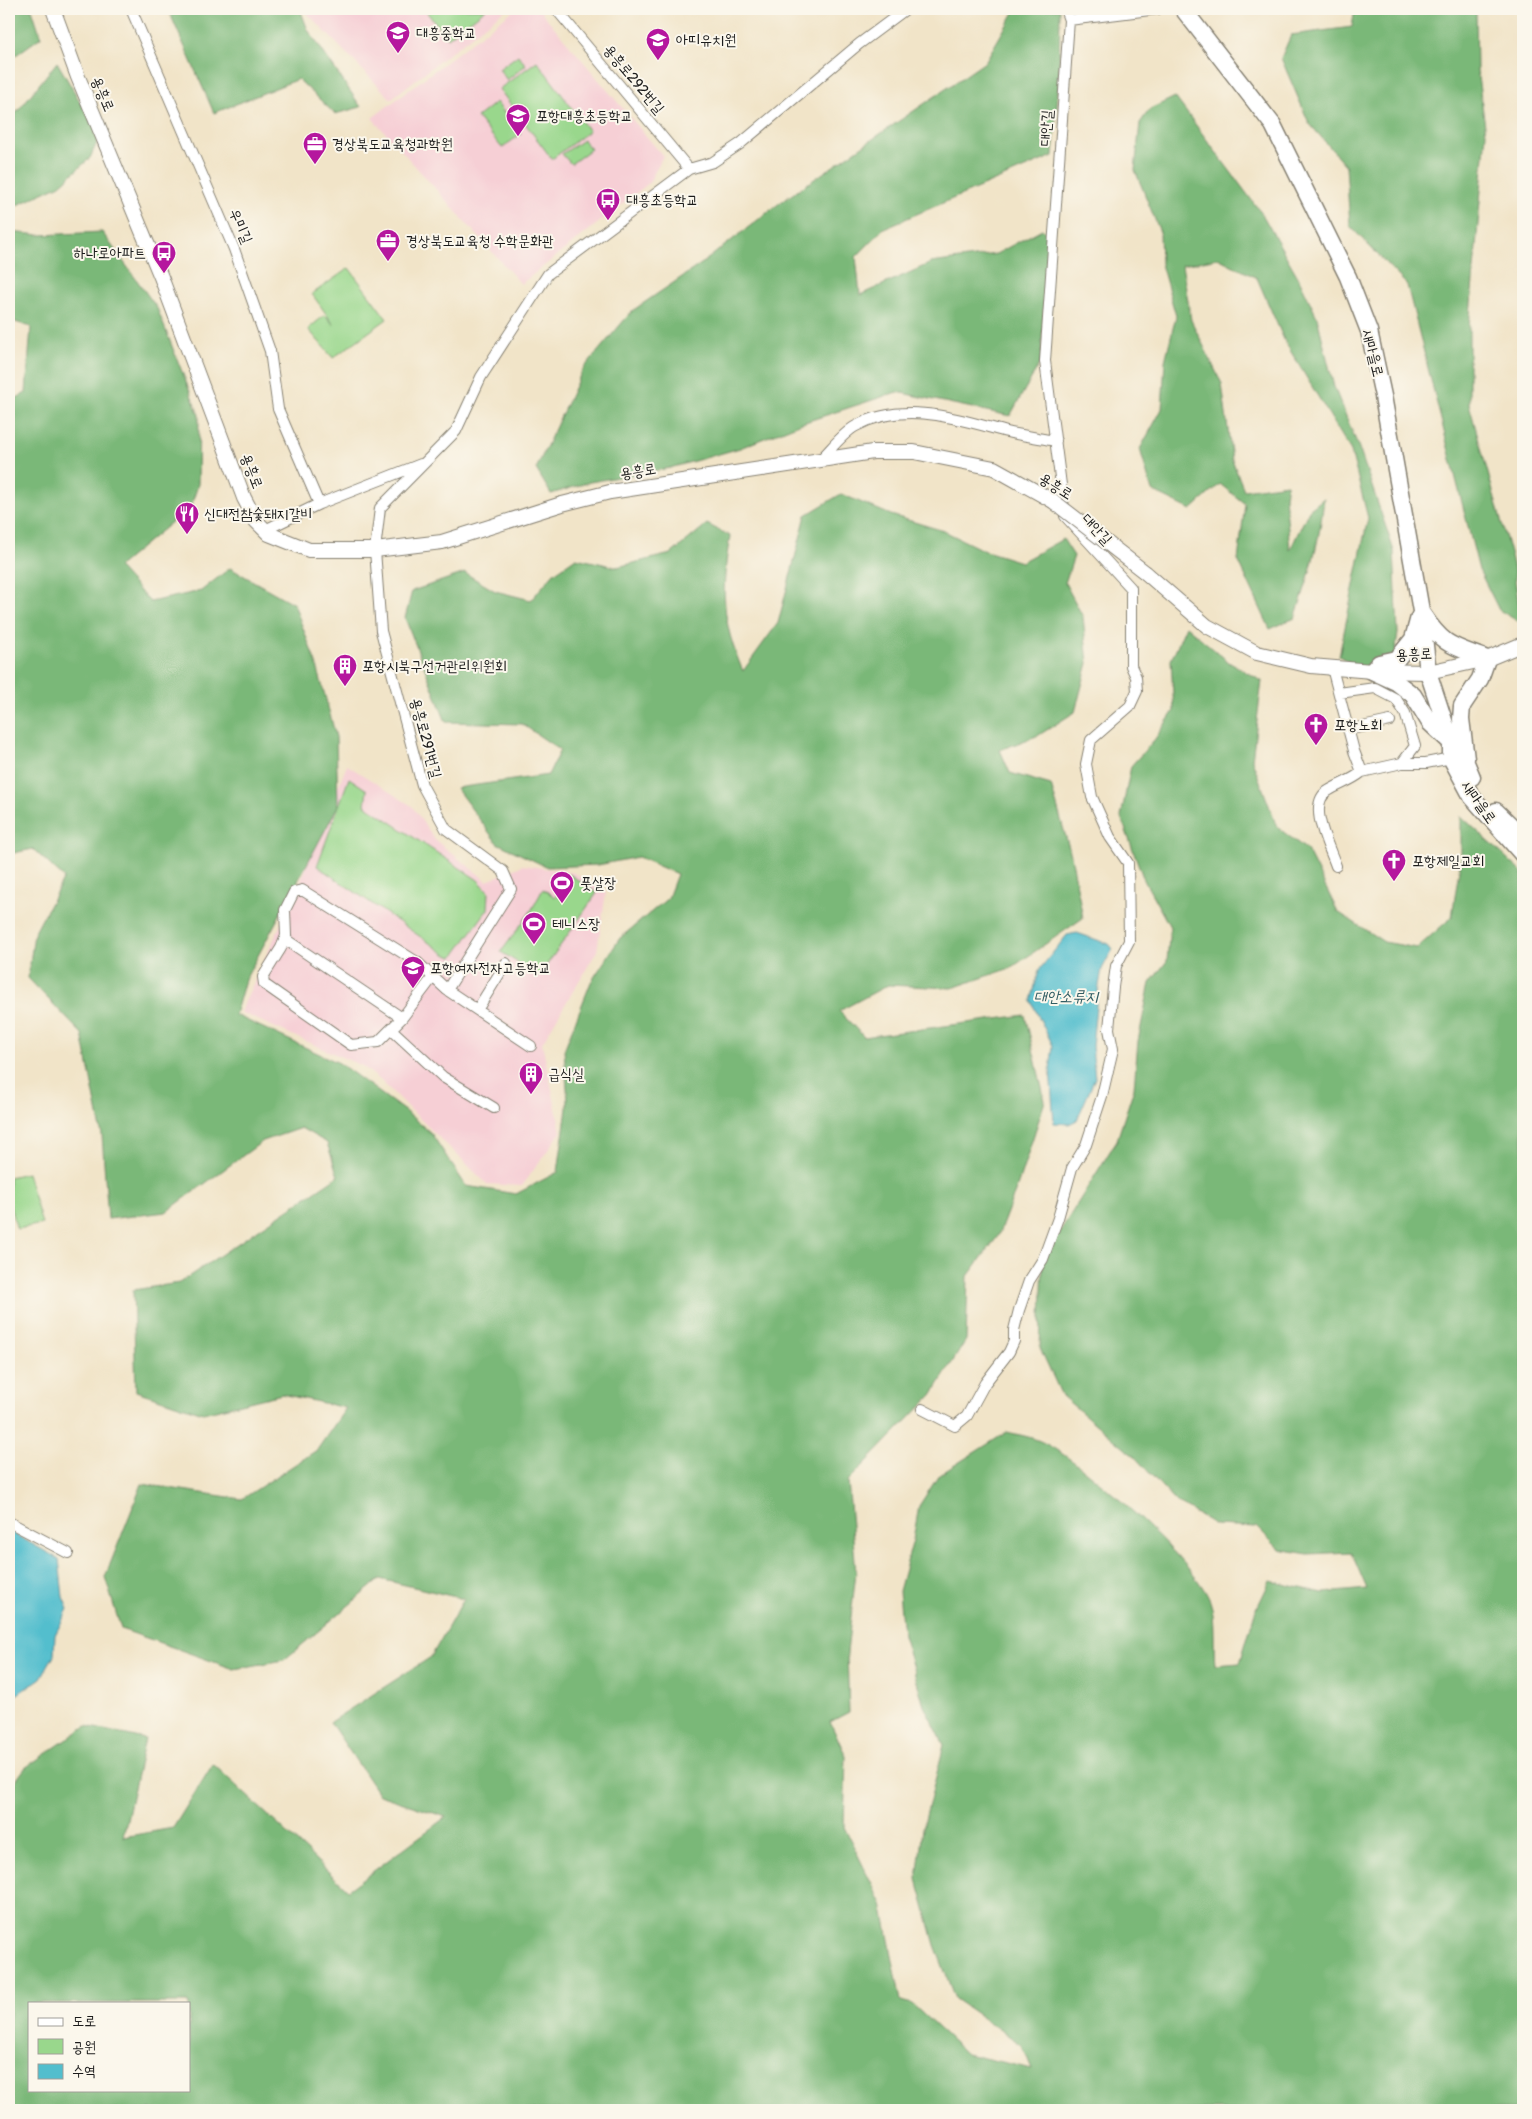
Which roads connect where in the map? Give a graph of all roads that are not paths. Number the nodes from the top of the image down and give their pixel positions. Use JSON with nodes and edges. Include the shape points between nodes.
{"nodes":[{"id":1,"x":53,"y":9,"type":"edge"},
{"id":2,"x":131,"y":9,"type":"edge"},
{"id":3,"x":556,"y":9,"type":"edge"},
{"id":4,"x":906,"y":9,"type":"edge"},
{"id":5,"x":1066,"y":9,"type":"edge"},
{"id":6,"x":1158,"y":9,"type":"edge"},
{"id":7,"x":1183,"y":9,"type":"edge"},
{"id":8,"x":1069,"y":20,"type":"junction"},
{"id":9,"x":690,"y":168,"type":"junction"},
{"id":10,"x":1056,"y":441,"type":"junction"},
{"id":11,"x":822,"y":458,"type":"junction"},
{"id":12,"x":424,"y":463,"type":"junction"},
{"id":13,"x":319,"y":504,"type":"junction"},
{"id":14,"x":265,"y":530,"type":"junction"},
{"id":15,"x":375,"y":550,"type":"junction"},
{"id":16,"x":1421,"y":611,"type":"junction"},
{"id":17,"x":1523,"y":644,"type":"edge"},
{"id":18,"x":1487,"y":658,"type":"junction"},
{"id":19,"x":1332,"y":668,"type":"junction"},
{"id":20,"x":1372,"y":671,"type":"junction"},
{"id":21,"x":1428,"y":672,"type":"junction"},
{"id":22,"x":1338,"y":693,"type":"junction"},
{"id":23,"x":1390,"y":721,"type":"dead end"},
{"id":24,"x":1348,"y":730,"type":"junction"},
{"id":25,"x":1451,"y":742,"type":"junction"},
{"id":26,"x":1459,"y":761,"type":"junction"},
{"id":27,"x":1402,"y":763,"type":"junction"},
{"id":28,"x":1362,"y":772,"type":"junction"},
{"id":29,"x":1523,"y":837,"type":"edge"},
{"id":30,"x":1523,"y":855,"type":"edge"},
{"id":31,"x":1336,"y":866,"type":"dead end"},
{"id":32,"x":285,"y":939,"type":"junction"},
{"id":33,"x":506,"y":963,"type":"dead end"},
{"id":34,"x":433,"y":977,"type":"junction"},
{"id":35,"x":447,"y":990,"type":"junction"},
{"id":36,"x":477,"y":1010,"type":"junction"},
{"id":37,"x":402,"y":1018,"type":"junction"},
{"id":38,"x":391,"y":1029,"type":"junction"},
{"id":39,"x":531,"y":1046,"type":"dead end"},
{"id":40,"x":494,"y":1108,"type":"dead end"},
{"id":41,"x":922,"y":1409,"type":"dead end"},
{"id":42,"x":9,"y":1522,"type":"edge"},
{"id":43,"x":68,"y":1553,"type":"dead end"}],
"edges":[{"from":1,"to":14,"type":"main road","name":"용흥로","via":[[244,498],[256,521]]},
{"from":2,"to":13,"type":"street","name":"우미길","via":[[234,249],[270,351],[278,409]]},
{"from":3,"to":9,"type":"street","name":"용흥로292번길"},
{"from":4,"to":9,"type":"street","via":[[859,44],[740,144],[713,162]]},
{"from":5,"to":8,"type":"street","name":"대안길"},
{"from":6,"to":8,"type":"street"},
{"from":7,"to":16,"type":"main road","name":"새마을로","via":[[1273,125],[1348,277],[1369,331]]},
{"from":8,"to":10,"type":"street","name":"대안길","via":[[1045,361]]},
{"from":9,"to":12,"type":"street","name":"용흥로291번길","via":[[548,274],[480,377],[456,432]]},
{"from":10,"to":11,"type":"street","via":[[936,415],[889,413],[854,427]]},
{"from":10,"to":41,"type":"street","name":"대안길","via":[[1065,516],[1131,588],[1131,666],[1137,691],[1130,706],[1091,740],[1086,764],[1092,797],[1110,837],[1128,863],[1129,941],[1116,966],[1112,987],[1109,1028],[1113,1049],[1102,1096],[1086,1145],[1072,1168],[1058,1218],[1019,1310],[1014,1341],[967,1416],[955,1426]]},
{"from":11,"to":15,"type":"main road","name":"용흥로","via":[[610,492],[442,542]]},
{"from":11,"to":19,"type":"main road","name":"용흥로","bridge":true,"via":[[873,452],[914,452],[994,468],[1053,501],[1146,573],[1207,626],[1257,653]]},
{"from":12,"to":13,"type":"street"},
{"from":12,"to":15,"type":"street","name":"용흥로291번길","via":[[380,508]]},
{"from":13,"to":14,"type":"street"},
{"from":14,"to":15,"type":"main road","name":"용흥로","via":[[308,550]]},
{"from":15,"to":35,"type":"street","name":"용흥로291번길","via":[[381,631],[422,785],[446,829],[503,871],[511,889]]},
{"from":16,"to":18,"type":"main road","via":[[1435,632],[1456,649]]},
{"from":16,"to":20,"type":"main road","via":[[1413,639],[1398,659],[1379,662]]},
{"from":16,"to":21,"type":"main road","name":"새마을로"},
{"from":17,"to":18,"type":"main road","name":"용흥로"},
{"from":18,"to":21,"type":"main road","name":"용흥로"},
{"from":18,"to":26,"type":"main road","via":[[1480,679],[1462,706]]},
{"from":19,"to":20,"type":"main road","name":"용흥로"},
{"from":19,"to":22,"type":"street"},
{"from":20,"to":21,"type":"main road","name":"용흥로"},
{"from":20,"to":25,"type":"main road","via":[[1396,682],[1413,696],[1430,723]]},
{"from":21,"to":25,"type":"main road","name":"새마을로"},
{"from":22,"to":24,"type":"street"},
{"from":22,"to":27,"type":"street","via":[[1375,688],[1396,699],[1406,713],[1415,746]]},
{"from":23,"to":24,"type":"street"},
{"from":24,"to":28,"type":"street"},
{"from":25,"to":26,"type":"main road","name":"새마을로","via":[[1462,753]]},
{"from":26,"to":27,"type":"street"},
{"from":26,"to":29,"type":"main road","name":"새마을로","via":[[1491,806]]},
{"from":26,"to":30,"type":"main road","name":"새마을로","via":[[1472,796]]},
{"from":27,"to":28,"type":"street"},
{"from":28,"to":31,"type":"street","via":[[1350,782],[1326,792],[1319,801],[1319,820]]},
{"from":32,"to":34,"type":"street","via":[[285,910],[294,892],[302,890],[417,962]]},
{"from":32,"to":37,"type":"street"},
{"from":32,"to":38,"type":"street","via":[[263,977],[264,984],[351,1045],[378,1042]]},
{"from":33,"to":36,"type":"street"},
{"from":34,"to":35,"type":"street"},
{"from":34,"to":37,"type":"street"},
{"from":35,"to":36,"type":"street"},
{"from":36,"to":39,"type":"street"},
{"from":37,"to":38,"type":"street"},
{"from":38,"to":40,"type":"street","via":[[443,1077]]},
{"from":42,"to":43,"type":"street"}]}
